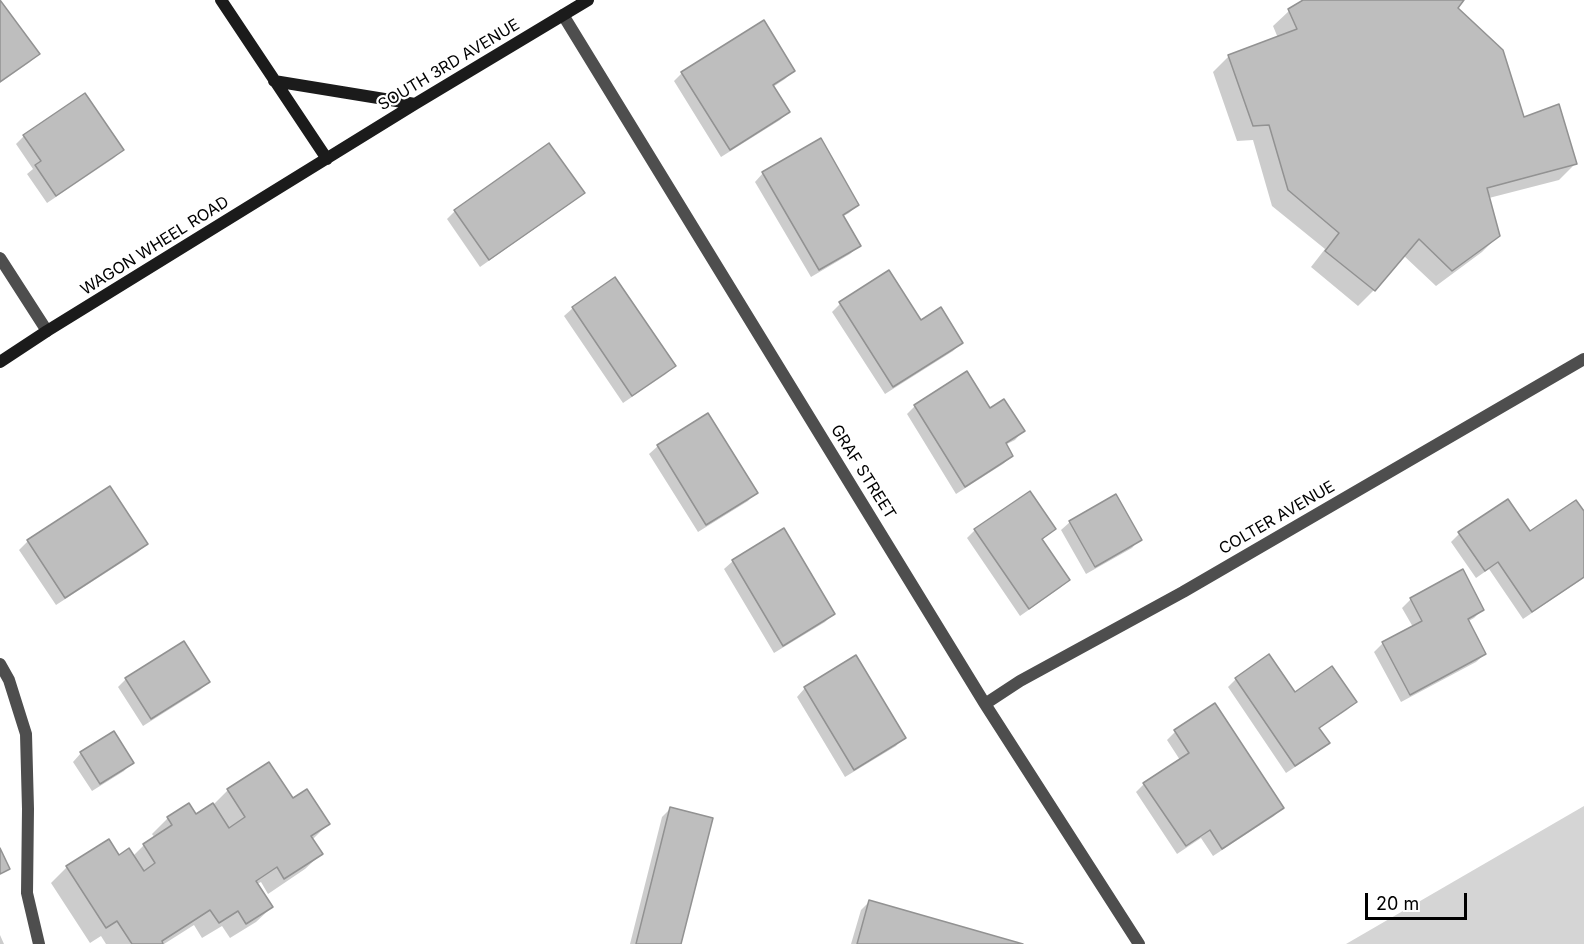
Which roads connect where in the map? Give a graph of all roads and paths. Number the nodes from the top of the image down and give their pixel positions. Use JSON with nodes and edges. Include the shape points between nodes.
{"nodes":[{"id":1,"x":221,"y":0,"type":"edge"},
{"id":2,"x":588,"y":0,"type":"edge"},
{"id":3,"x":563,"y":15,"type":"junction"},
{"id":4,"x":274,"y":81,"type":"junction"},
{"id":5,"x":415,"y":105,"type":"junction"},
{"id":6,"x":327,"y":159,"type":"junction"},
{"id":7,"x":0,"y":258,"type":"edge"},
{"id":8,"x":47,"y":331,"type":"junction"},
{"id":9,"x":1584,"y":359,"type":"edge"},
{"id":10,"x":0,"y":362,"type":"edge"},
{"id":11,"x":0,"y":664,"type":"edge"},
{"id":12,"x":985,"y":704,"type":"junction"},
{"id":13,"x":39,"y":944,"type":"edge"},
{"id":14,"x":1139,"y":944,"type":"edge"}],
"edges":[{"from":1,"to":4,"type":"main road"},
{"from":2,"to":3,"type":"main road","name":"SOUTH 3RD AVENUE"},
{"from":3,"to":5,"type":"main road","name":"SOUTH 3RD AVENUE"},
{"from":3,"to":12,"type":"street","name":"GRAF STREET"},
{"from":4,"to":5,"type":"main road"},
{"from":4,"to":6,"type":"main road"},
{"from":5,"to":6,"type":"main road","name":"SOUTH 3RD AVENUE"},
{"from":6,"to":8,"type":"main road","name":"WAGON WHEEL ROAD"},
{"from":7,"to":8,"type":"street"},
{"from":8,"to":10,"type":"main road","name":"WAGON WHEEL ROAD"},
{"from":9,"to":12,"type":"street","name":"COLTER AVENUE"},
{"from":11,"to":13,"type":"street","via":[[26,734],[27,893]]},
{"from":12,"to":14,"type":"street","name":"GRAF STREET"}]}
